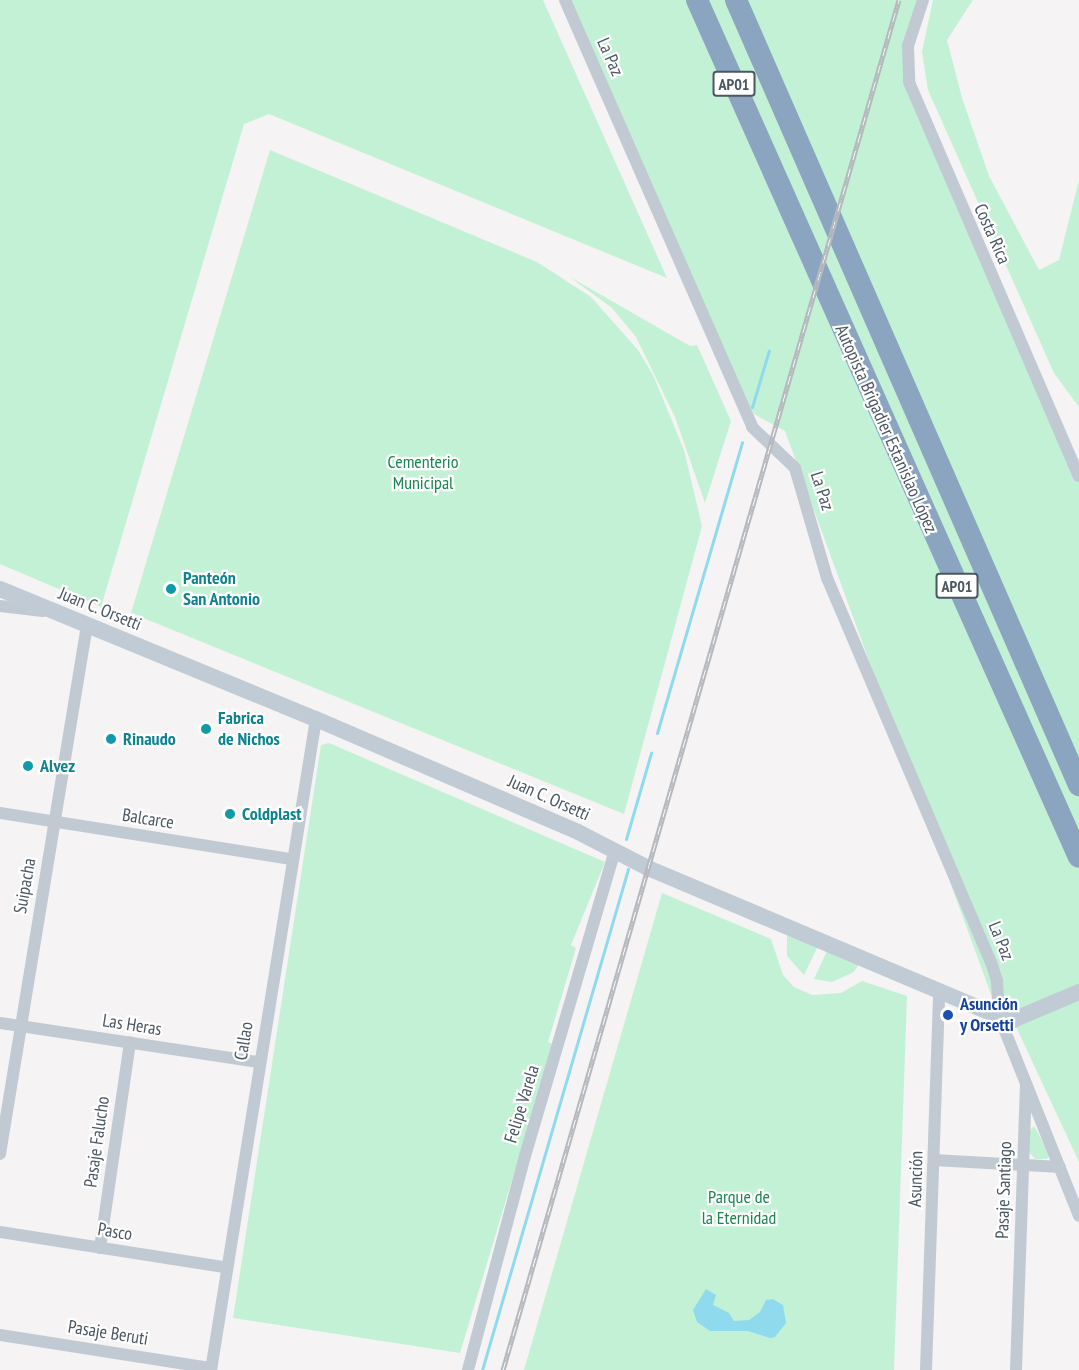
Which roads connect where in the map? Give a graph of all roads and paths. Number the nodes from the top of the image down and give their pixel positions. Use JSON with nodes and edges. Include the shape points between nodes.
{"nodes":[{"id":1,"x":565,"y":0,"type":"edge"},
{"id":2,"x":697,"y":0,"type":"edge"},
{"id":3,"x":736,"y":0,"type":"edge"},
{"id":4,"x":923,"y":0,"type":"edge"},
{"id":5,"x":1079,"y":476,"type":"edge"},
{"id":6,"x":0,"y":589,"type":"edge"},
{"id":7,"x":0,"y":606,"type":"edge"},
{"id":8,"x":59,"y":613,"type":"junction"},
{"id":9,"x":87,"y":625,"type":"junction"},
{"id":10,"x":316,"y":719,"type":"junction"},
{"id":11,"x":1079,"y":785,"type":"edge"},
{"id":12,"x":0,"y":813,"type":"edge"},
{"id":13,"x":54,"y":823,"type":"junction"},
{"id":14,"x":615,"y":851,"type":"junction"},
{"id":15,"x":1079,"y":857,"type":"edge"},
{"id":16,"x":291,"y":859,"type":"junction"},
{"id":17,"x":939,"y":990,"type":"junction"},
{"id":18,"x":1079,"y":992,"type":"edge"},
{"id":19,"x":999,"y":1016,"type":"junction"},
{"id":20,"x":0,"y":1023,"type":"edge"},
{"id":21,"x":19,"y":1025,"type":"junction"},
{"id":22,"x":130,"y":1042,"type":"junction"},
{"id":23,"x":259,"y":1062,"type":"junction"},
{"id":24,"x":1026,"y":1082,"type":"junction"},
{"id":25,"x":0,"y":1154,"type":"edge"},
{"id":26,"x":934,"y":1160,"type":"junction"},
{"id":27,"x":1023,"y":1165,"type":"junction"},
{"id":28,"x":1060,"y":1167,"type":"junction"},
{"id":29,"x":1079,"y":1216,"type":"edge"},
{"id":30,"x":0,"y":1232,"type":"edge"},
{"id":31,"x":100,"y":1248,"type":"junction"},
{"id":32,"x":224,"y":1267,"type":"junction"},
{"id":33,"x":0,"y":1335,"type":"edge"},
{"id":34,"x":211,"y":1369,"type":"edge"},
{"id":35,"x":468,"y":1370,"type":"edge"},
{"id":36,"x":926,"y":1370,"type":"edge"},
{"id":37,"x":1016,"y":1370,"type":"edge"}],
"edges":[{"from":1,"to":19,"type":"street","name":"La Paz","via":[[752,426],[795,468],[827,578],[848,632],[991,962],[997,981]]},
{"from":2,"to":15,"type":"highway","name":"Autopista Brigadier Estanislao López","number":"AP01"},
{"from":3,"to":11,"type":"highway","name":"Autopista Brigadier Estanislao López","number":"AP01","via":[[807,155]]},
{"from":4,"to":5,"type":"street","name":"Costa Rica","via":[[908,46],[909,82]]},
{"from":6,"to":8,"type":"street","name":"Juan C. Orsetti"},
{"from":7,"to":8,"type":"street"},
{"from":8,"to":9,"type":"street","name":"Juan C. Orsetti"},
{"from":9,"to":10,"type":"street","name":"Juan C. Orsetti"},
{"from":9,"to":13,"type":"street","name":"Suipacha"},
{"from":10,"to":14,"type":"street","name":"Juan C. Orsetti"},
{"from":10,"to":16,"type":"street","name":"Callao"},
{"from":12,"to":13,"type":"street","name":"Balcarce"},
{"from":13,"to":16,"type":"street","name":"Balcarce"},
{"from":13,"to":21,"type":"street","name":"Suipacha"},
{"from":14,"to":17,"type":"street","name":"Juan C. Orsetti"},
{"from":14,"to":35,"type":"street","name":"Felipe Varela","via":[[525,1156]]},
{"from":16,"to":23,"type":"street","name":"Callao"},
{"from":17,"to":19,"type":"street","name":"Juan C. Orsetti"},
{"from":17,"to":26,"type":"street","name":"Asunción"},
{"from":18,"to":19,"type":"street","name":"Juan C. Orsetti","via":[[1013,1020]]},
{"from":19,"to":24,"type":"street","name":"Pasaje Santiago"},
{"from":20,"to":21,"type":"street","name":"Las Heras"},
{"from":21,"to":22,"type":"street","name":"Las Heras"},
{"from":21,"to":25,"type":"street","name":"Suipacha"},
{"from":22,"to":23,"type":"street","name":"Las Heras"},
{"from":22,"to":31,"type":"street","name":"Pasaje Falucho"},
{"from":23,"to":32,"type":"street","name":"Callao"},
{"from":24,"to":27,"type":"street","name":"Pasaje Santiago"},
{"from":24,"to":28,"type":"street"},
{"from":26,"to":27,"type":"street"},
{"from":26,"to":36,"type":"street","name":"Asunción"},
{"from":27,"to":28,"type":"street"},
{"from":27,"to":37,"type":"street","name":"Pasaje Santiago"},
{"from":28,"to":29,"type":"street"},
{"from":30,"to":31,"type":"street","name":"Pasco"},
{"from":31,"to":32,"type":"street","name":"Pasco"},
{"from":32,"to":34,"type":"street","name":"Callao"},
{"from":33,"to":34,"type":"street","name":"Pasaje Beruti"}]}
